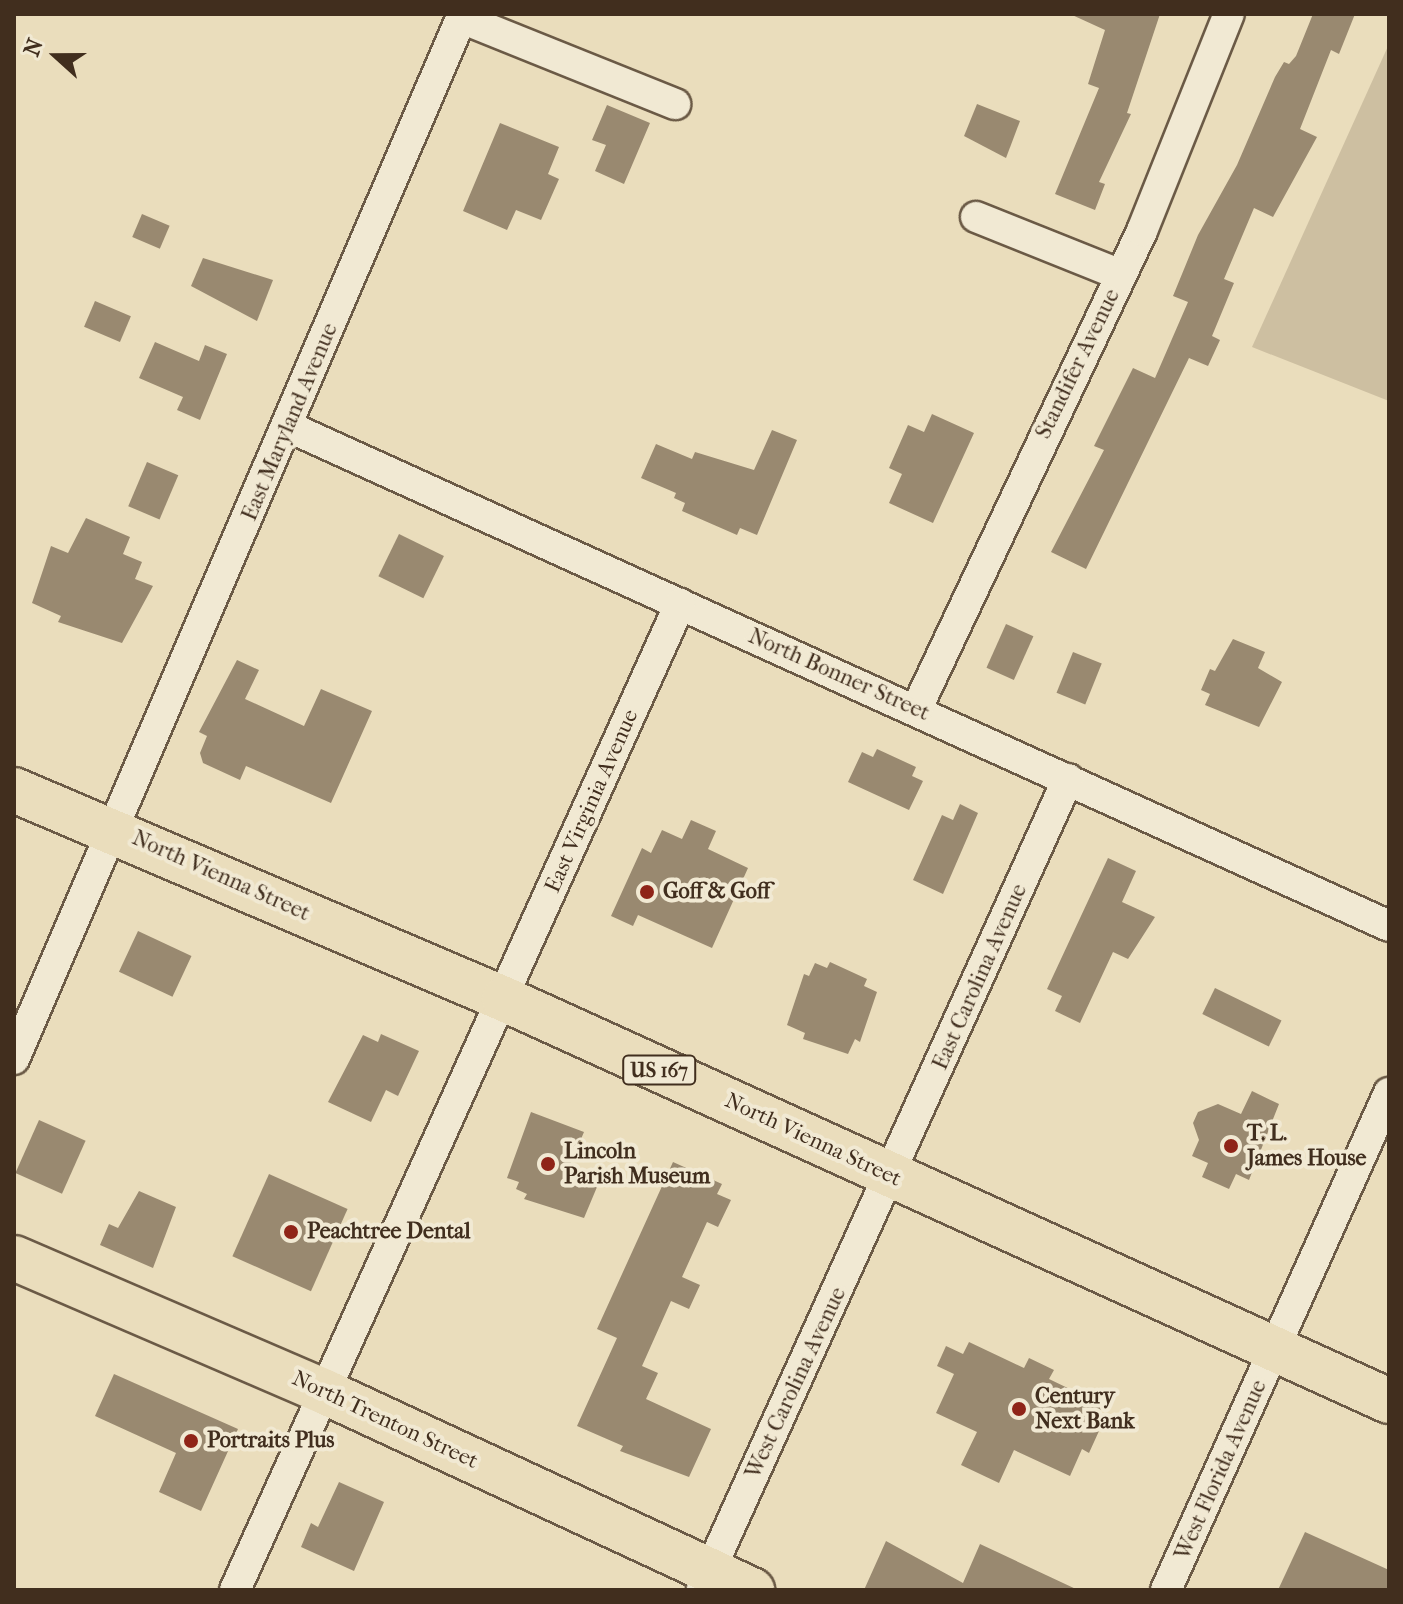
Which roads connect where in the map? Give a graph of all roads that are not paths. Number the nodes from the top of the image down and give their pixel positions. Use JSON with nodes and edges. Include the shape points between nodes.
{"nodes":[{"id":1,"x":1229,"y":14,"type":"edge"},
{"id":2,"x":462,"y":16,"type":"edge"},
{"id":3,"x":675,"y":104,"type":"dead end"},
{"id":4,"x":976,"y":217,"type":"dead end"},
{"id":5,"x":1121,"y":275,"type":"junction"},
{"id":6,"x":289,"y":427,"type":"junction"},
{"id":7,"x":680,"y":604,"type":"junction"},
{"id":8,"x":916,"y":710,"type":"junction"},
{"id":9,"x":1068,"y":779,"type":"junction"},
{"id":10,"x":14,"y":790,"type":"edge"},
{"id":11,"x":115,"y":829,"type":"junction"},
{"id":12,"x":1389,"y":926,"type":"edge"},
{"id":13,"x":504,"y":999,"type":"junction"},
{"id":14,"x":14,"y":1059,"type":"edge"},
{"id":15,"x":1389,"y":1093,"type":"edge"},
{"id":16,"x":891,"y":1176,"type":"junction"},
{"id":17,"x":14,"y":1258,"type":"edge"},
{"id":18,"x":1276,"y":1350,"type":"junction"},
{"id":19,"x":325,"y":1392,"type":"junction"},
{"id":20,"x":1389,"y":1401,"type":"edge"},
{"id":21,"x":706,"y":1580,"type":"edge"},
{"id":22,"x":235,"y":1590,"type":"edge"},
{"id":23,"x":752,"y":1590,"type":"edge"},
{"id":24,"x":1166,"y":1590,"type":"edge"}],
"edges":[{"from":1,"to":5,"type":"street","name":"Standifer Avenue"},
{"from":2,"to":3,"type":"street"},
{"from":2,"to":6,"type":"street","name":"East Maryland Avenue"},
{"from":4,"to":5,"type":"street"},
{"from":5,"to":8,"type":"street","name":"Standifer Avenue"},
{"from":6,"to":7,"type":"street","name":"North Bonner Street"},
{"from":6,"to":11,"type":"street","name":"East Maryland Avenue"},
{"from":7,"to":8,"type":"street","name":"North Bonner Street"},
{"from":7,"to":13,"type":"street","name":"East Virginia Avenue"},
{"from":8,"to":9,"type":"street","name":"North Bonner Street"},
{"from":9,"to":12,"type":"street","name":"North Bonner Street"},
{"from":9,"to":16,"type":"street","name":"East Carolina Avenue"},
{"from":10,"to":11,"type":"highway","name":"North Vienna Street","number":"US 167"},
{"from":11,"to":13,"type":"highway","name":"North Vienna Street","number":"US 167"},
{"from":11,"to":14,"type":"street","name":"East Maryland Avenue"},
{"from":13,"to":16,"type":"highway","name":"North Vienna Street","number":"US 167"},
{"from":13,"to":19,"type":"street","name":"East Virginia Avenue"},
{"from":15,"to":18,"type":"street","name":"West Florida Avenue"},
{"from":16,"to":18,"type":"highway","name":"North Vienna Street","number":"US 167"},
{"from":16,"to":21,"type":"street","name":"West Carolina Avenue"},
{"from":17,"to":19,"type":"highway","name":"North Trenton Street"},
{"from":18,"to":20,"type":"highway","name":"North Vienna Street","number":"US 167"},
{"from":18,"to":24,"type":"street","name":"West Florida Avenue"},
{"from":19,"to":21,"type":"highway","name":"North Trenton Street"},
{"from":19,"to":22,"type":"street","name":"East Virginia Avenue"},
{"from":21,"to":23,"type":"highway","name":"North Trenton Street"}]}
